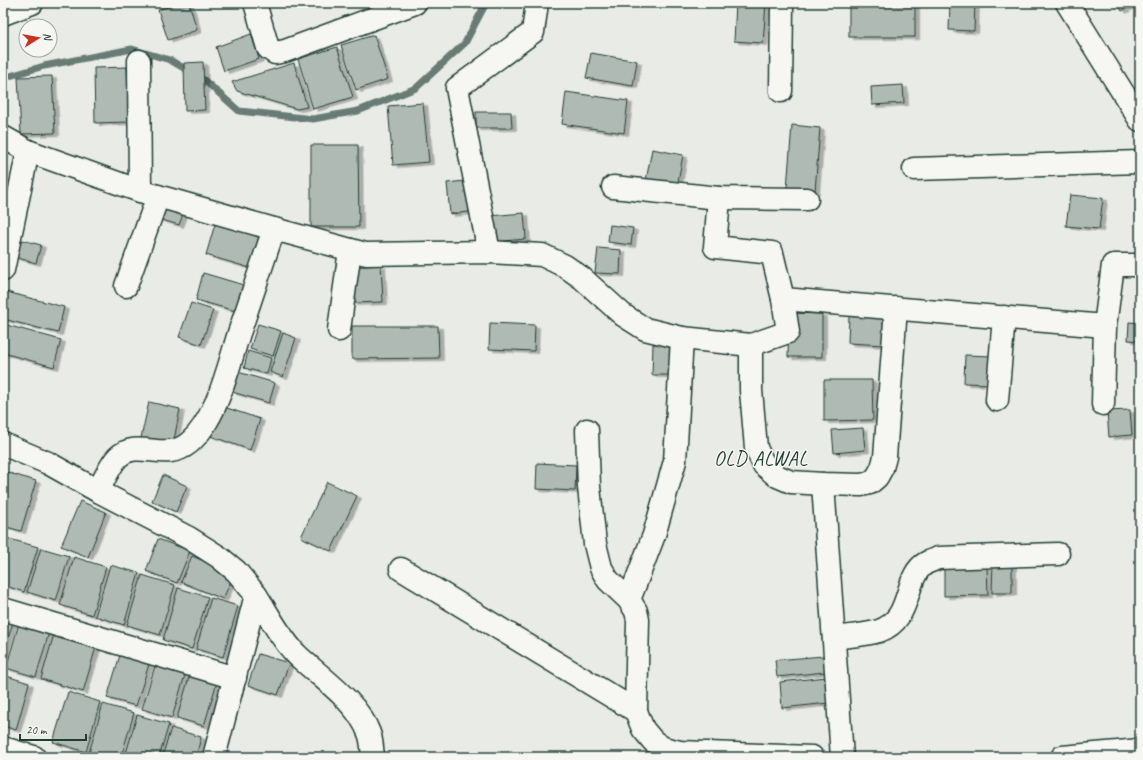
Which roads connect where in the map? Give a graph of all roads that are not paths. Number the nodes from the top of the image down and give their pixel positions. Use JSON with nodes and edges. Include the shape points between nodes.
{"nodes":[{"id":1,"x":32,"y":3,"type":"edge"},
{"id":2,"x":255,"y":3,"type":"edge"},
{"id":3,"x":414,"y":3,"type":"edge"},
{"id":4,"x":537,"y":3,"type":"edge"},
{"id":5,"x":782,"y":3,"type":"edge"},
{"id":6,"x":1067,"y":3,"type":"edge"},
{"id":7,"x":3,"y":14,"type":"edge"},
{"id":8,"x":140,"y":61,"type":"dead end"},
{"id":9,"x":781,"y":91,"type":"dead end"},
{"id":10,"x":1140,"y":120,"type":"edge"},
{"id":11,"x":3,"y":137,"type":"edge"},
{"id":12,"x":28,"y":151,"type":"junction"},
{"id":13,"x":1140,"y":162,"type":"edge"},
{"id":14,"x":914,"y":169,"type":"dead end"},
{"id":15,"x":613,"y":187,"type":"dead end"},
{"id":16,"x":149,"y":194,"type":"junction"},
{"id":17,"x":719,"y":198,"type":"junction"},
{"id":18,"x":807,"y":200,"type":"dead end"},
{"id":19,"x":274,"y":229,"type":"junction"},
{"id":20,"x":350,"y":250,"type":"junction"},
{"id":21,"x":489,"y":252,"type":"junction"},
{"id":22,"x":1140,"y":265,"type":"edge"},
{"id":23,"x":3,"y":270,"type":"edge"},
{"id":24,"x":126,"y":286,"type":"dead end"},
{"id":25,"x":783,"y":299,"type":"junction"},
{"id":26,"x":896,"y":308,"type":"junction"},
{"id":27,"x":1004,"y":317,"type":"junction"},
{"id":28,"x":1105,"y":326,"type":"junction"},
{"id":29,"x":339,"y":330,"type":"dead end"},
{"id":30,"x":682,"y":338,"type":"junction"},
{"id":31,"x":751,"y":345,"type":"junction"},
{"id":32,"x":997,"y":400,"type":"dead end"},
{"id":33,"x":1103,"y":404,"type":"dead end"},
{"id":34,"x":587,"y":430,"type":"dead end"},
{"id":35,"x":3,"y":444,"type":"edge"},
{"id":36,"x":822,"y":484,"type":"junction"},
{"id":37,"x":98,"y":491,"type":"junction"},
{"id":38,"x":1058,"y":554,"type":"dead end"},
{"id":39,"x":401,"y":569,"type":"dead end"},
{"id":40,"x":256,"y":594,"type":"junction"},
{"id":41,"x":629,"y":600,"type":"junction"},
{"id":42,"x":3,"y":609,"type":"edge"},
{"id":43,"x":834,"y":638,"type":"junction"},
{"id":44,"x":234,"y":678,"type":"junction"},
{"id":45,"x":636,"y":711,"type":"junction"},
{"id":46,"x":3,"y":748,"type":"edge"},
{"id":47,"x":1140,"y":750,"type":"edge"},
{"id":48,"x":680,"y":754,"type":"edge"},
{"id":49,"x":34,"y":757,"type":"edge"},
{"id":50,"x":214,"y":757,"type":"edge"},
{"id":51,"x":373,"y":757,"type":"edge"},
{"id":52,"x":812,"y":757,"type":"edge"},
{"id":53,"x":842,"y":757,"type":"edge"},
{"id":54,"x":1062,"y":757,"type":"edge"}],
"edges":[{"from":1,"to":7,"type":"street"},
{"from":2,"to":3,"type":"street","via":[[268,48],[275,53]]},
{"from":4,"to":21,"type":"street","via":[[533,32],[457,88]]},
{"from":5,"to":9,"type":"street"},
{"from":6,"to":10,"type":"street"},
{"from":8,"to":16,"type":"street"},
{"from":11,"to":12,"type":"street"},
{"from":12,"to":16,"type":"street"},
{"from":12,"to":23,"type":"street"},
{"from":13,"to":14,"type":"street"},
{"from":15,"to":17,"type":"street"},
{"from":16,"to":19,"type":"street"},
{"from":16,"to":24,"type":"street"},
{"from":17,"to":18,"type":"street"},
{"from":17,"to":25,"type":"street","via":[[714,248],[772,253]]},
{"from":19,"to":20,"type":"street"},
{"from":19,"to":37,"type":"street","via":[[218,397],[200,433],[177,450],[126,450],[117,458]]},
{"from":20,"to":21,"type":"street","via":[[366,254]]},
{"from":20,"to":29,"type":"street"},
{"from":21,"to":30,"type":"street","via":[[542,255],[582,278],[623,315],[645,329]]},
{"from":22,"to":28,"type":"street","via":[[1113,266]]},
{"from":25,"to":26,"type":"street"},
{"from":25,"to":31,"type":"street","via":[[788,332]]},
{"from":26,"to":27,"type":"street"},
{"from":26,"to":36,"type":"street","via":[[885,457],[882,468],[870,483]]},
{"from":27,"to":28,"type":"street"},
{"from":27,"to":32,"type":"street"},
{"from":28,"to":33,"type":"street"},
{"from":30,"to":31,"type":"street"},
{"from":30,"to":41,"type":"street","via":[[675,462],[654,535]]},
{"from":31,"to":36,"type":"street","via":[[751,390],[756,448],[761,460],[777,476],[791,482]]},
{"from":34,"to":41,"type":"street","via":[[589,488],[595,544],[601,568],[608,580]]},
{"from":35,"to":37,"type":"street","via":[[48,463]]},
{"from":36,"to":43,"type":"street"},
{"from":37,"to":40,"type":"street","via":[[189,538],[219,557],[236,571]]},
{"from":38,"to":43,"type":"street","via":[[938,558],[925,563],[917,573],[900,615],[893,623],[880,631]]},
{"from":39,"to":45,"type":"street"},
{"from":40,"to":44,"type":"street"},
{"from":40,"to":51,"type":"street","via":[[282,636],[297,654],[334,686],[360,716],[370,734]]},
{"from":41,"to":45,"type":"street","via":[[638,620]]},
{"from":42,"to":44,"type":"street"},
{"from":43,"to":53,"type":"street"},
{"from":44,"to":50,"type":"street"},
{"from":45,"to":48,"type":"street","via":[[642,729],[653,740],[663,748]]},
{"from":46,"to":49,"type":"street"},
{"from":47,"to":54,"type":"street"},
{"from":48,"to":52,"type":"street"}]}
